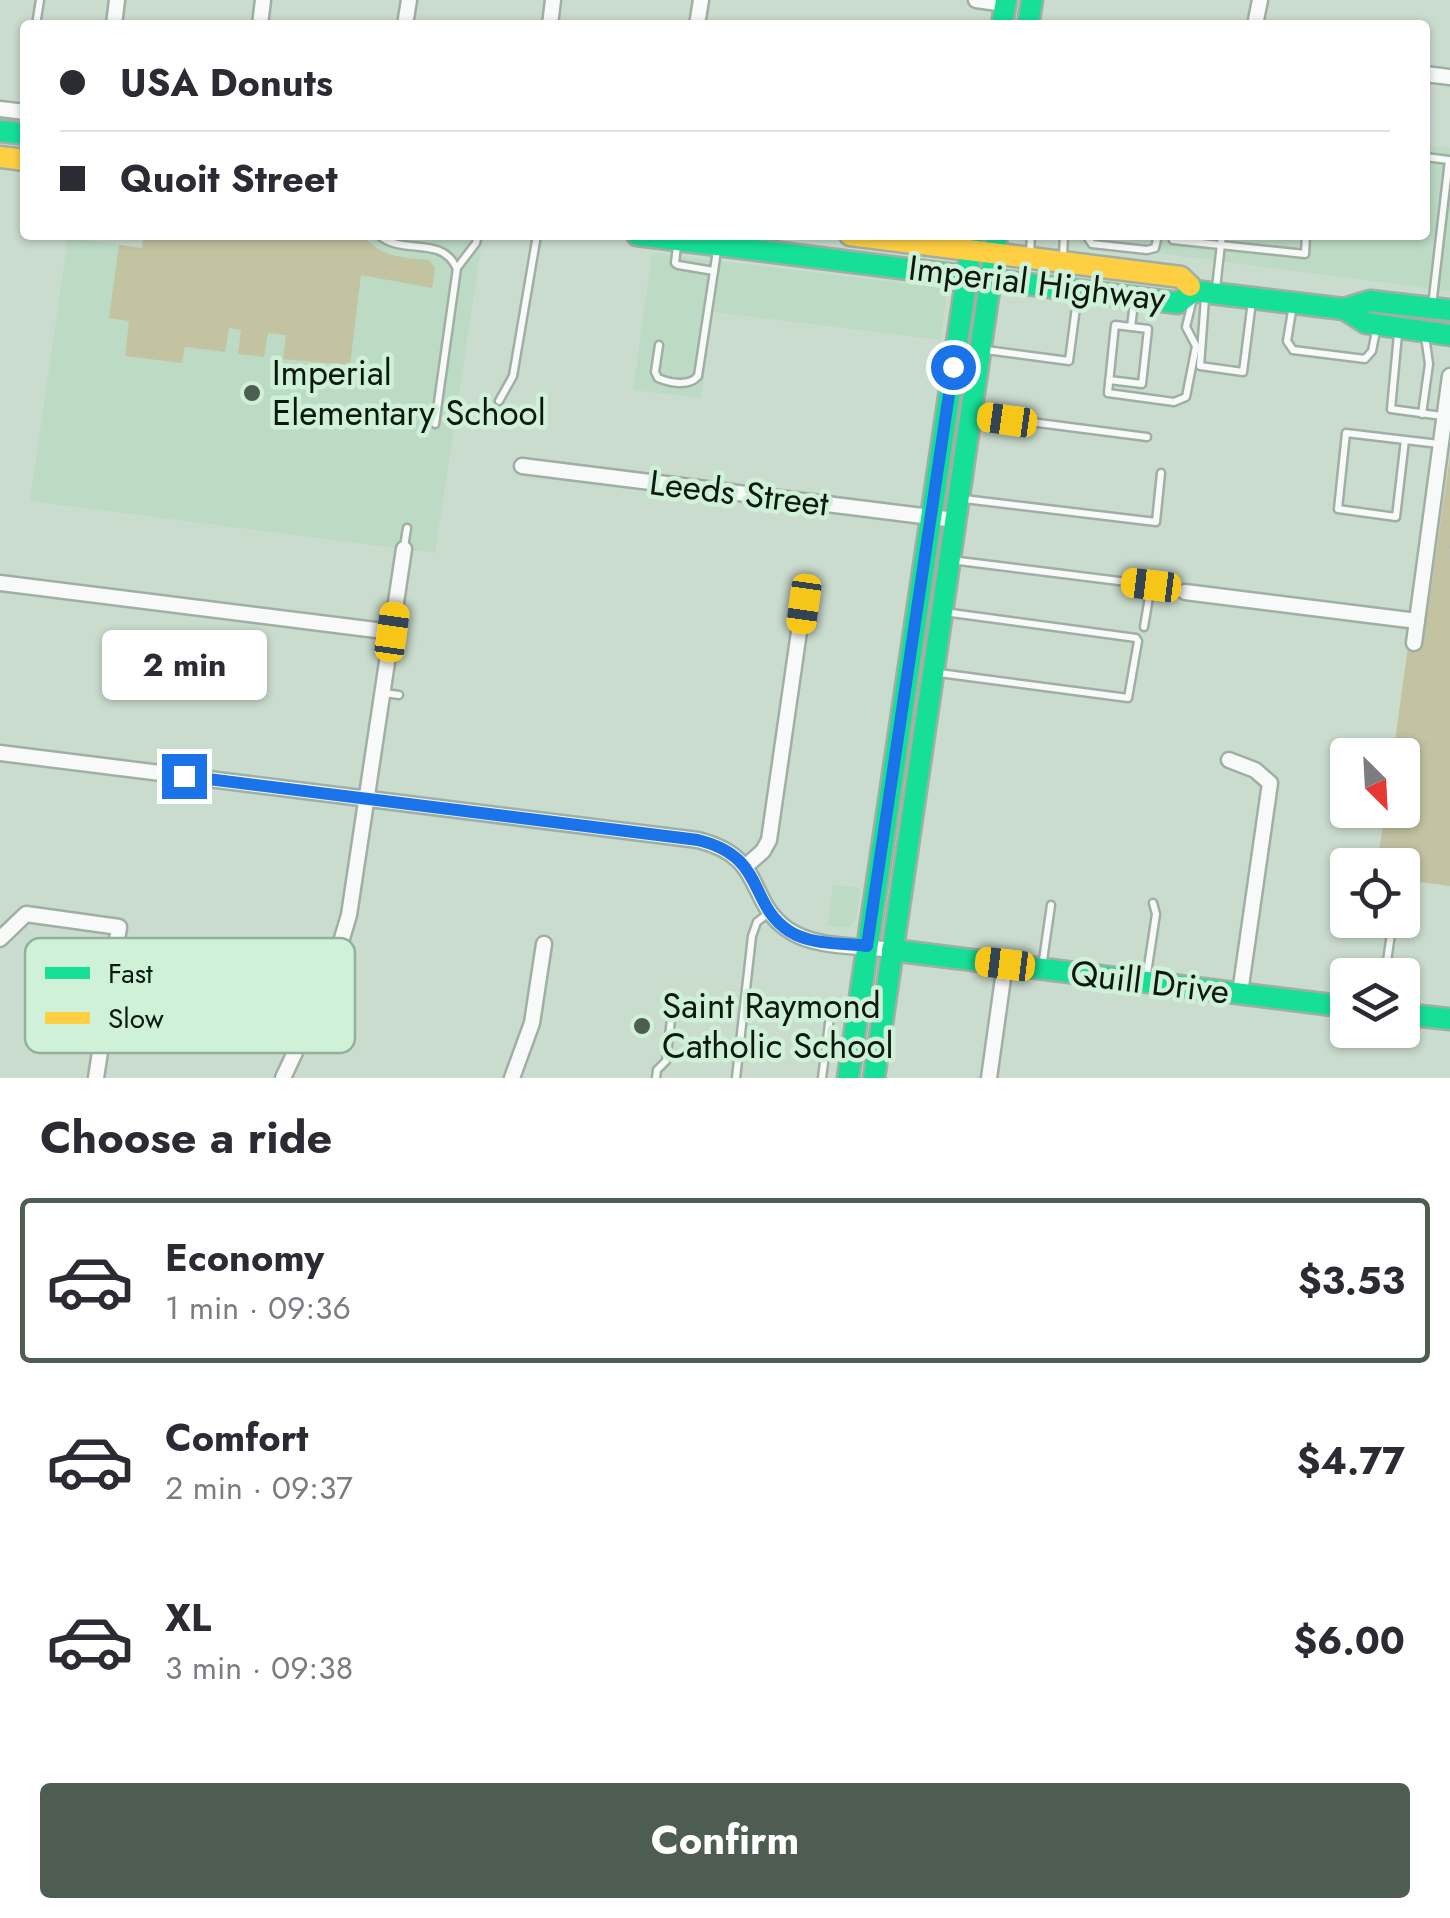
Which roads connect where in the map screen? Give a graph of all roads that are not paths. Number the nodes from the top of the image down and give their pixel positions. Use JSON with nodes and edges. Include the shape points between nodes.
{"nodes":[{"id":1,"x":976,"y":0,"type":"edge"},
{"id":2,"x":1004,"y":10,"type":"edge"},
{"id":3,"x":1430,"y":158,"type":"edge"},
{"id":4,"x":1447,"y":204,"type":"edge"},
{"id":5,"x":386,"y":240,"type":"edge"},
{"id":6,"x":477,"y":240,"type":"edge"},
{"id":7,"x":536,"y":240,"type":"edge"},
{"id":8,"x":678,"y":240,"type":"joint"},
{"id":9,"x":923,"y":240,"type":"edge"},
{"id":10,"x":1031,"y":240,"type":"edge"},
{"id":11,"x":1064,"y":240,"type":"edge"},
{"id":12,"x":1089,"y":240,"type":"edge"},
{"id":13,"x":1157,"y":240,"type":"edge"},
{"id":14,"x":1173,"y":240,"type":"edge"},
{"id":15,"x":1221,"y":240,"type":"edge"},
{"id":16,"x":1306,"y":240,"type":"edge"},
{"id":17,"x":971,"y":244,"type":"edge"},
{"id":18,"x":718,"y":245,"type":"junction"},
{"id":19,"x":996,"y":245,"type":"edge"},
{"id":20,"x":1220,"y":246,"type":"junction"},
{"id":21,"x":1029,"y":260,"type":"junction"},
{"id":22,"x":1063,"y":263,"type":"junction"},
{"id":23,"x":457,"y":268,"type":"junction"},
{"id":24,"x":714,"y":271,"type":"junction"},
{"id":25,"x":966,"y":276,"type":"junction"},
{"id":26,"x":990,"y":280,"type":"junction"},
{"id":27,"x":1078,"y":291,"type":"junction"},
{"id":28,"x":1205,"y":292,"type":"junction"},
{"id":29,"x":1135,"y":298,"type":"junction"},
{"id":30,"x":1253,"y":299,"type":"junction"},
{"id":31,"x":1294,"y":303,"type":"junction"},
{"id":32,"x":1441,"y":308,"type":"edge"},
{"id":33,"x":1344,"y":309,"type":"junction"},
{"id":34,"x":1388,"y":326,"type":"junction"},
{"id":35,"x":1131,"y":327,"type":"junction"},
{"id":36,"x":1424,"y":331,"type":"junction"},
{"id":37,"x":1450,"y":336,"type":"edge"},
{"id":38,"x":659,"y":345,"type":"dead end"},
{"id":39,"x":980,"y":349,"type":"junction"},
{"id":40,"x":1450,"y":376,"type":"edge"},
{"id":41,"x":1110,"y":380,"type":"junction"},
{"id":42,"x":499,"y":401,"type":"dead end"},
{"id":43,"x":969,"y":414,"type":"junction"},
{"id":44,"x":1422,"y":414,"type":"junction"},
{"id":45,"x":1444,"y":417,"type":"junction"},
{"id":46,"x":436,"y":424,"type":"dead end"},
{"id":47,"x":1147,"y":438,"type":"dead end"},
{"id":48,"x":1405,"y":440,"type":"junction"},
{"id":49,"x":1441,"y":444,"type":"junction"},
{"id":50,"x":522,"y":466,"type":"dead end"},
{"id":51,"x":1160,"y":473,"type":"dead end"},
{"id":52,"x":958,"y":498,"type":"junction"},
{"id":53,"x":928,"y":517,"type":"junction"},
{"id":54,"x":955,"y":520,"type":"junction"},
{"id":55,"x":408,"y":528,"type":"dead end"},
{"id":56,"x":404,"y":548,"type":"joint"},
{"id":57,"x":950,"y":560,"type":"junction"},
{"id":58,"x":401,"y":565,"type":"junction"},
{"id":59,"x":418,"y":568,"type":"dead end"},
{"id":60,"x":0,"y":584,"type":"edge"},
{"id":61,"x":1185,"y":592,"type":"dead end"},
{"id":62,"x":804,"y":604,"type":"dead end"},
{"id":63,"x":942,"y":612,"type":"junction"},
{"id":64,"x":1416,"y":621,"type":"junction"},
{"id":65,"x":1144,"y":627,"type":"dead end"},
{"id":66,"x":392,"y":632,"type":"junction"},
{"id":67,"x":1414,"y":643,"type":"dead end"},
{"id":68,"x":934,"y":672,"type":"junction"},
{"id":69,"x":382,"y":693,"type":"junction"},
{"id":70,"x":399,"y":695,"type":"dead end"},
{"id":71,"x":0,"y":753,"type":"edge"},
{"id":72,"x":1230,"y":760,"type":"dead end"},
{"id":73,"x":367,"y":799,"type":"junction"},
{"id":74,"x":746,"y":866,"type":"junction"},
{"id":75,"x":1153,"y":903,"type":"dead end"},
{"id":76,"x":1051,"y":905,"type":"dead end"},
{"id":77,"x":771,"y":912,"type":"junction"},
{"id":78,"x":117,"y":938,"type":"edge"},
{"id":79,"x":343,"y":938,"type":"edge"},
{"id":80,"x":0,"y":939,"type":"edge"},
{"id":81,"x":544,"y":944,"type":"dead end"},
{"id":82,"x":867,"y":946,"type":"junction"},
{"id":83,"x":892,"y":950,"type":"junction"},
{"id":84,"x":1005,"y":964,"type":"junction"},
{"id":85,"x":1042,"y":968,"type":"junction"},
{"id":86,"x":1146,"y":981,"type":"junction"},
{"id":87,"x":1240,"y":994,"type":"junction"},
{"id":88,"x":674,"y":995,"type":"dead end"},
{"id":89,"x":1330,"y":1004,"type":"edge"},
{"id":90,"x":830,"y":1016,"type":"dead end"},
{"id":91,"x":1420,"y":1016,"type":"edge"},
{"id":92,"x":1450,"y":1020,"type":"edge"},
{"id":93,"x":100,"y":1053,"type":"edge"},
{"id":94,"x":295,"y":1053,"type":"edge"},
{"id":95,"x":825,"y":1053,"type":"junction"},
{"id":96,"x":850,"y":1067,"type":"edge"},
{"id":97,"x":96,"y":1078,"type":"edge"},
{"id":98,"x":284,"y":1078,"type":"edge"},
{"id":99,"x":512,"y":1078,"type":"edge"},
{"id":100,"x":656,"y":1078,"type":"edge"},
{"id":101,"x":736,"y":1078,"type":"edge"},
{"id":102,"x":822,"y":1078,"type":"edge"},
{"id":103,"x":874,"y":1078,"type":"edge"},
{"id":104,"x":989,"y":1078,"type":"edge"}],
"edges":[{"from":1,"to":2,"type":"street"},
{"from":3,"to":4,"type":"lane","via":[[1448,160]]},
{"from":4,"to":32,"type":"lane"},
{"from":5,"to":23,"type":"lane","via":[[445,251]]},
{"from":6,"to":23,"type":"lane"},
{"from":7,"to":42,"type":"lane","via":[[513,376]]},
{"from":8,"to":18,"type":"main road","name":"Imperial Highway"},
{"from":8,"to":24,"type":"lane","via":[[676,263]]},
{"from":9,"to":17,"type":"main road","name":"Imperial Highway"},
{"from":10,"to":21,"type":"lane"},
{"from":11,"to":22,"type":"lane"},
{"from":12,"to":13,"type":"lane","via":[[1147,250]]},
{"from":14,"to":20,"type":"lane"},
{"from":15,"to":20,"type":"lane"},
{"from":16,"to":20,"type":"lane","via":[[1305,254]]},
{"from":17,"to":19,"type":"main road","name":"Imperial Highway"},
{"from":17,"to":25,"type":"main road"},
{"from":18,"to":24,"type":"lane"},
{"from":18,"to":25,"type":"main road","name":"Imperial Highway"},
{"from":19,"to":21,"type":"main road","name":"Imperial Highway"},
{"from":19,"to":26,"type":"main road"},
{"from":20,"to":28,"type":"lane"},
{"from":21,"to":22,"type":"main road","name":"Imperial Highway"},
{"from":22,"to":28,"type":"main road","name":"Imperial Highway","via":[[1181,277]]},
{"from":23,"to":46,"type":"lane"},
{"from":24,"to":38,"type":"lane","via":[[694,381],[658,378]]},
{"from":25,"to":26,"type":"main road","name":"Imperial Highway"},
{"from":25,"to":53,"type":"main road"},
{"from":26,"to":27,"type":"main road","name":"Imperial Highway"},
{"from":26,"to":39,"type":"main road"},
{"from":27,"to":29,"type":"main road","name":"Imperial Highway"},
{"from":27,"to":39,"type":"lane","via":[[1069,361]]},
{"from":28,"to":29,"type":"main road","name":"Imperial Highway","via":[[1178,303]]},
{"from":28,"to":30,"type":"main road","name":"Imperial Highway"},
{"from":28,"to":30,"type":"lane","via":[[1200,366],[1242,372]]},
{"from":28,"to":41,"type":"lane","via":[[1186,327],[1196,346],[1188,396],[1174,402],[1108,392]]},
{"from":29,"to":35,"type":"lane"},
{"from":30,"to":31,"type":"main road","name":"Imperial Highway"},
{"from":31,"to":33,"type":"main road","name":"Imperial Highway"},
{"from":31,"to":34,"type":"lane","via":[[1287,341],[1293,350],[1365,359]]},
{"from":32,"to":33,"type":"main road","name":"Imperial Highway","via":[[1370,301]]},
{"from":33,"to":34,"type":"main road","name":"Imperial Highway","via":[[1366,323]]},
{"from":34,"to":36,"type":"main road","name":"Imperial Highway"},
{"from":34,"to":44,"type":"lane","via":[[1390,408]]},
{"from":35,"to":41,"type":"lane","via":[[1115,325]]},
{"from":35,"to":41,"type":"lane","via":[[1148,329],[1142,384]]},
{"from":36,"to":37,"type":"main road","name":"Imperial Highway"},
{"from":36,"to":44,"type":"lane","via":[[1430,364]]},
{"from":39,"to":43,"type":"main road"},
{"from":40,"to":45,"type":"street"},
{"from":43,"to":47,"type":"lane"},
{"from":43,"to":52,"type":"main road"},
{"from":44,"to":45,"type":"lane"},
{"from":45,"to":49,"type":"street"},
{"from":48,"to":48,"type":"lane","via":[[1346,433],[1338,509],[1396,516]]},
{"from":48,"to":49,"type":"lane"},
{"from":49,"to":64,"type":"street"},
{"from":50,"to":53,"type":"street","name":"Leeds Street"},
{"from":51,"to":52,"type":"lane","via":[[1156,522]]},
{"from":52,"to":54,"type":"main road"},
{"from":53,"to":54,"type":"street","name":"Leeds Street"},
{"from":53,"to":82,"type":"main road"},
{"from":54,"to":57,"type":"main road"},
{"from":55,"to":56,"type":"lane"},
{"from":56,"to":58,"type":"street"},
{"from":57,"to":63,"type":"main road"},
{"from":57,"to":65,"type":"lane","via":[[1151,585]]},
{"from":58,"to":59,"type":"lane"},
{"from":58,"to":66,"type":"street"},
{"from":60,"to":66,"type":"street"},
{"from":61,"to":64,"type":"street"},
{"from":62,"to":74,"type":"street","via":[[769,840]]},
{"from":63,"to":68,"type":"main road"},
{"from":63,"to":68,"type":"lane","via":[[1136,638],[1130,697]]},
{"from":64,"to":67,"type":"street"},
{"from":66,"to":69,"type":"street"},
{"from":68,"to":83,"type":"main road"},
{"from":69,"to":70,"type":"lane"},
{"from":69,"to":73,"type":"street"},
{"from":71,"to":73,"type":"street"},
{"from":72,"to":87,"type":"street","via":[[1255,770],[1270,787]]},
{"from":73,"to":74,"type":"street","via":[[698,840]]},
{"from":73,"to":79,"type":"street"},
{"from":74,"to":77,"type":"street"},
{"from":75,"to":86,"type":"lane"},
{"from":76,"to":85,"type":"lane"},
{"from":77,"to":82,"type":"street","via":[[798,936]]},
{"from":77,"to":101,"type":"lane","via":[[752,936]]},
{"from":78,"to":80,"type":"street","via":[[119,926],[26,914]]},
{"from":81,"to":99,"type":"street","via":[[531,1030]]},
{"from":82,"to":83,"type":"street"},
{"from":82,"to":96,"type":"main road"},
{"from":83,"to":84,"type":"main road","name":"Quill Drive"},
{"from":83,"to":103,"type":"main road"},
{"from":84,"to":85,"type":"main road","name":"Quill Drive"},
{"from":84,"to":104,"type":"street"},
{"from":85,"to":86,"type":"main road","name":"Quill Drive"},
{"from":86,"to":87,"type":"main road","name":"Quill Drive"},
{"from":87,"to":89,"type":"main road","name":"Quill Drive"},
{"from":88,"to":100,"type":"lane","via":[[666,1061]]},
{"from":90,"to":95,"type":"lane"},
{"from":91,"to":92,"type":"main road"},
{"from":93,"to":97,"type":"street"},
{"from":94,"to":98,"type":"street"},
{"from":95,"to":96,"type":"lane"},
{"from":95,"to":102,"type":"lane"}]}
